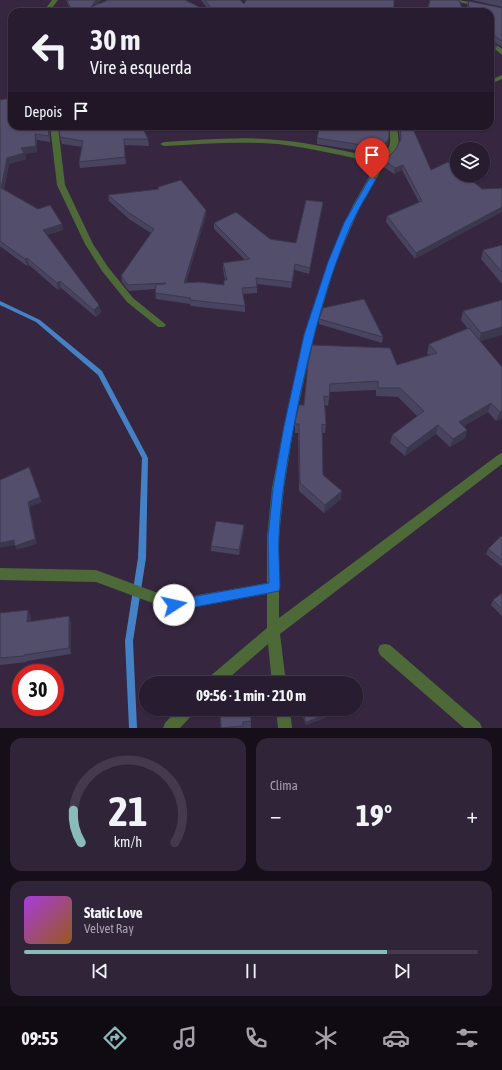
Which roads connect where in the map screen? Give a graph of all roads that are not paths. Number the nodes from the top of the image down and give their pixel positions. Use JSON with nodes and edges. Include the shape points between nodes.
{"nodes":[{"id":1,"x":461,"y":0,"type":"edge"},
{"id":2,"x":494,"y":8,"type":"edge"},
{"id":3,"x":494,"y":46,"type":"edge"},
{"id":4,"x":502,"y":53,"type":"edge"},
{"id":5,"x":54,"y":130,"type":"edge"},
{"id":6,"x":393,"y":130,"type":"edge"},
{"id":7,"x":164,"y":144,"type":"dead end"},
{"id":8,"x":382,"y":162,"type":"junction"},
{"id":9,"x":161,"y":325,"type":"dead end"},
{"id":10,"x":502,"y":458,"type":"edge"},
{"id":11,"x":0,"y":574,"type":"edge"},
{"id":12,"x":274,"y":587,"type":"junction"},
{"id":13,"x":273,"y":631,"type":"junction"},
{"id":14,"x":385,"y":650,"type":"dead end"},
{"id":15,"x":221,"y":676,"type":"edge"},
{"id":16,"x":278,"y":676,"type":"edge"},
{"id":17,"x":181,"y":716,"type":"edge"},
{"id":18,"x":284,"y":716,"type":"edge"},
{"id":19,"x":170,"y":728,"type":"edge"},
{"id":20,"x":286,"y":728,"type":"edge"},
{"id":21,"x":475,"y":728,"type":"edge"}],
"edges":[{"from":1,"to":2,"type":"street"},
{"from":3,"to":4,"type":"street"},
{"from":5,"to":9,"type":"street","via":[[61,185],[89,244],[130,300]]},
{"from":6,"to":8,"type":"street","via":[[395,144]]},
{"from":7,"to":8,"type":"street","via":[[278,142]]},
{"from":8,"to":12,"type":"street","via":[[348,223],[332,262],[309,335],[278,488],[273,537]]},
{"from":10,"to":13,"type":"street"},
{"from":11,"to":12,"type":"street","via":[[96,576],[174,605]]},
{"from":12,"to":13,"type":"street"},
{"from":13,"to":15,"type":"street"},
{"from":13,"to":16,"type":"street"},
{"from":14,"to":21,"type":"street"},
{"from":17,"to":19,"type":"street"},
{"from":18,"to":20,"type":"street"}]}
